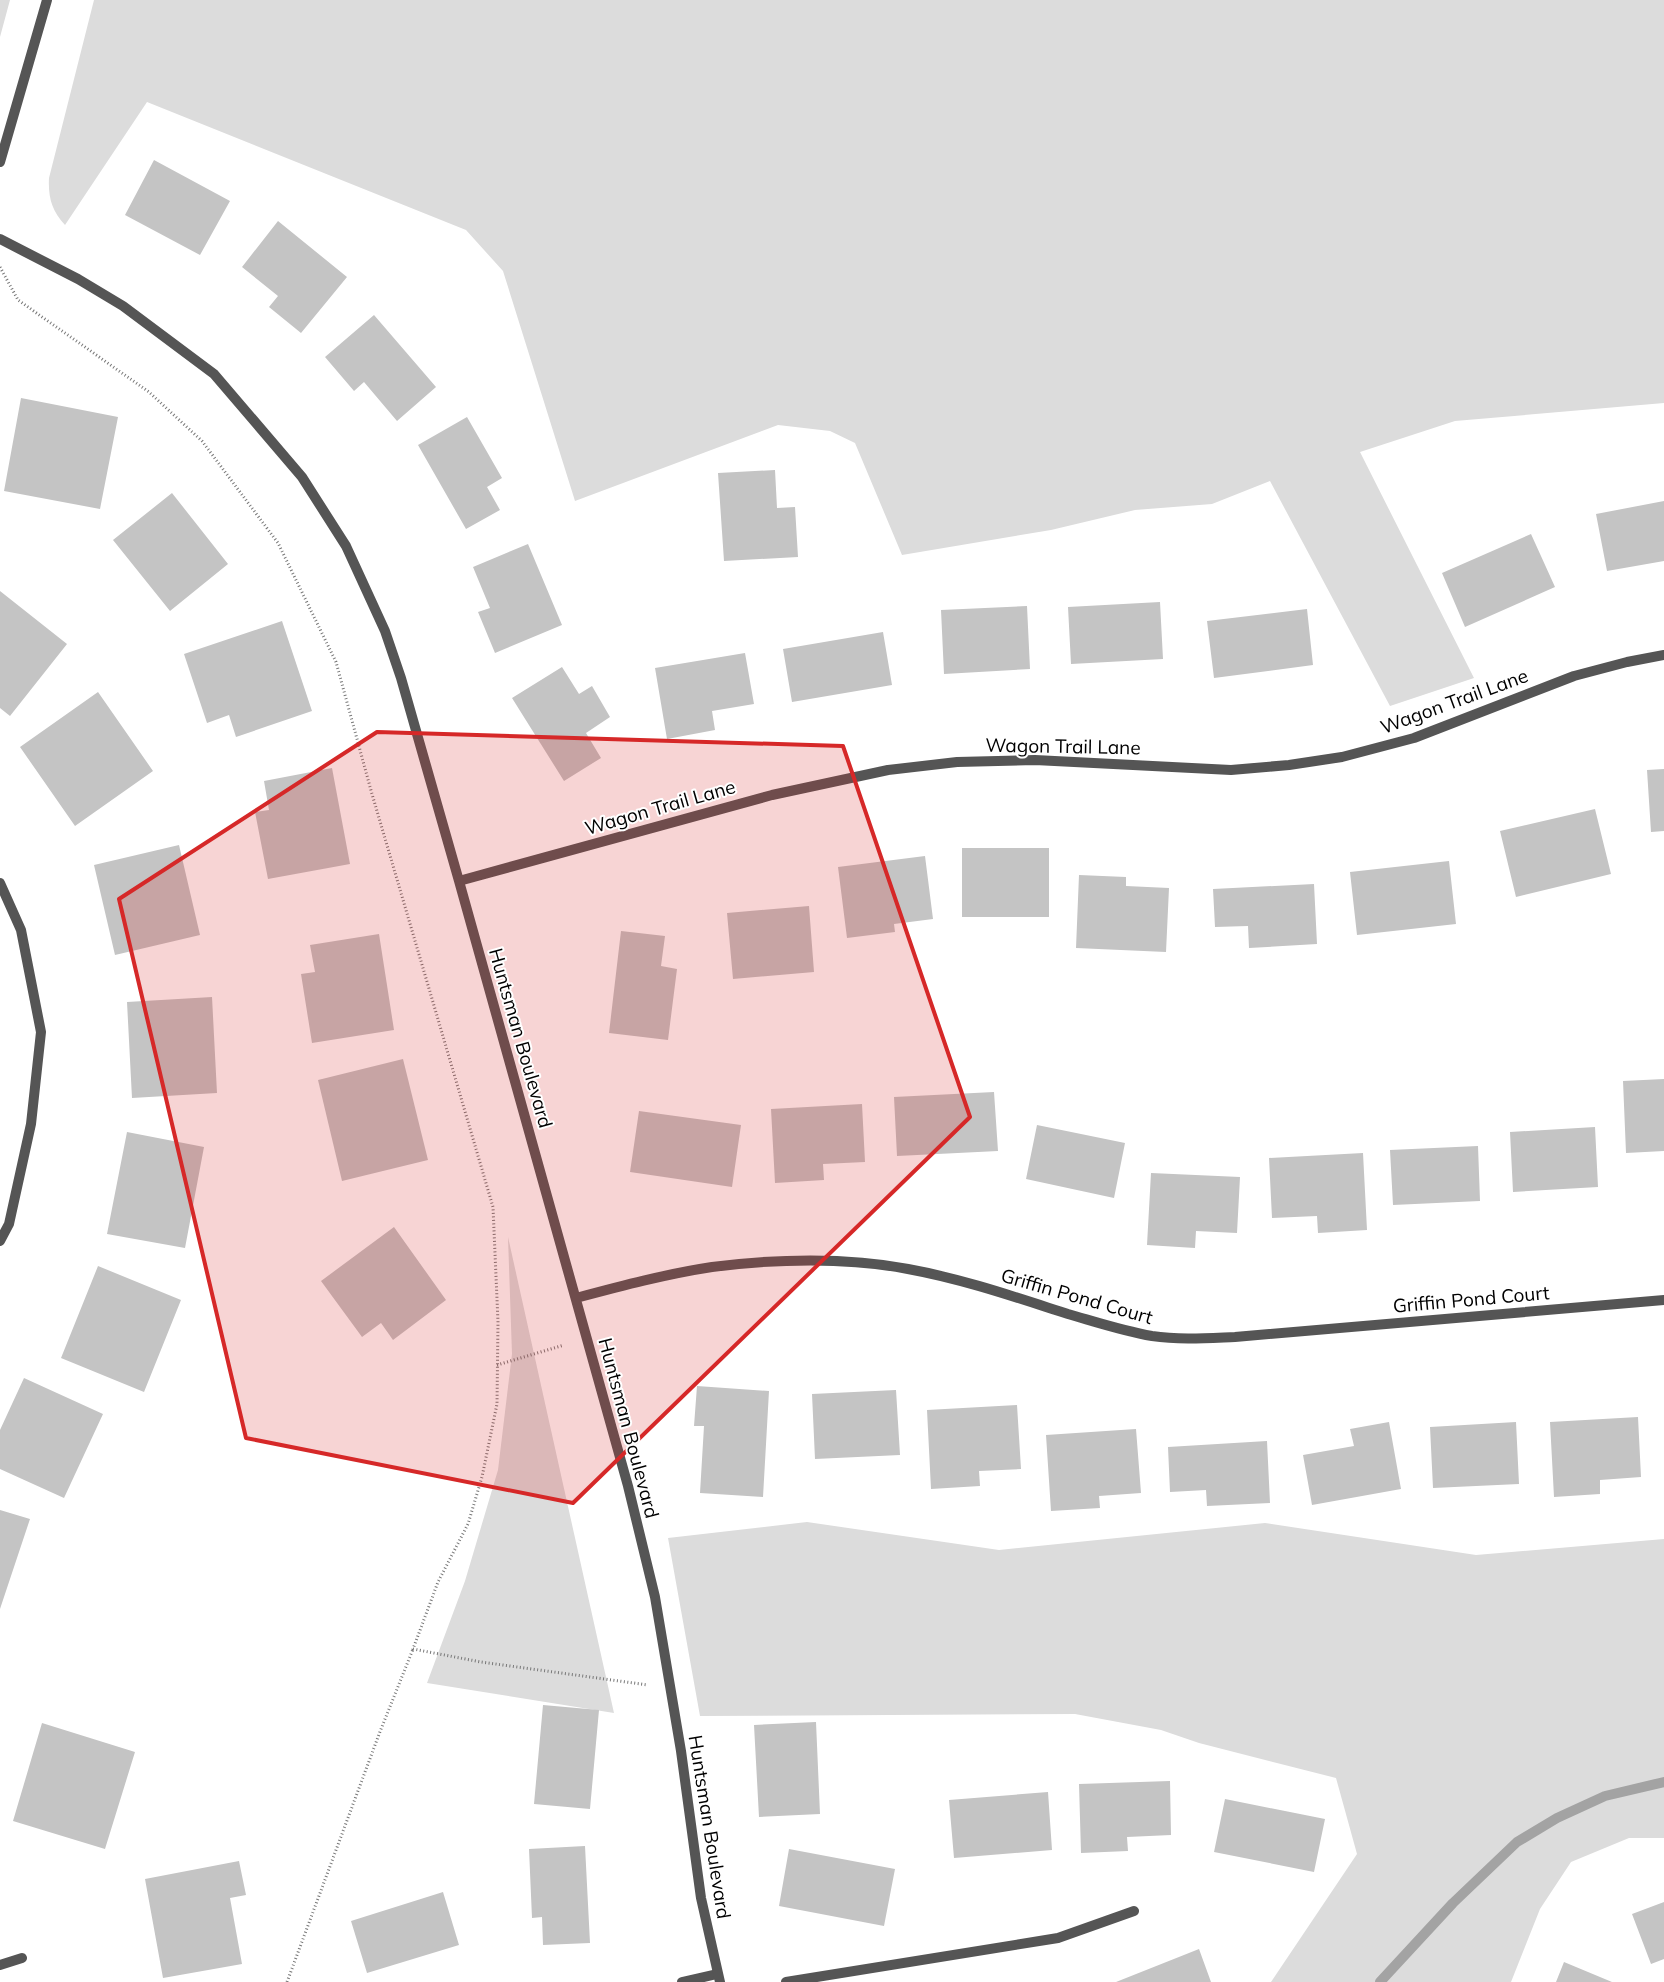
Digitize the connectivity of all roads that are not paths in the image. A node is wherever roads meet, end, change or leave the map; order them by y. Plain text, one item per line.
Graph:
1 (47, 0) edge
2 (0, 162) edge
3 (0, 239) edge
4 (1664, 655) edge
5 (459, 881) junction
6 (0, 883) edge
7 (0, 1240) edge
8 (576, 1298) junction
9 (1664, 1300) edge
10 (1134, 1911) dead end
11 (22, 1958) dead end
12 (0, 1965) edge
13 (719, 1978) edge
14 (682, 1982) edge
15 (786, 1982) edge

1 - 2 street
3 - 5 street, Huntsman Boulevard
4 - 5 street, Wagon Trail Lane
5 - 8 street, Huntsman Boulevard
6 - 7 street
8 - 9 street, Griffin Pond Court
8 - 13 street, Huntsman Boulevard
10 - 15 street
11 - 12 street
13 - 14 street, Huntsman Boulevard

